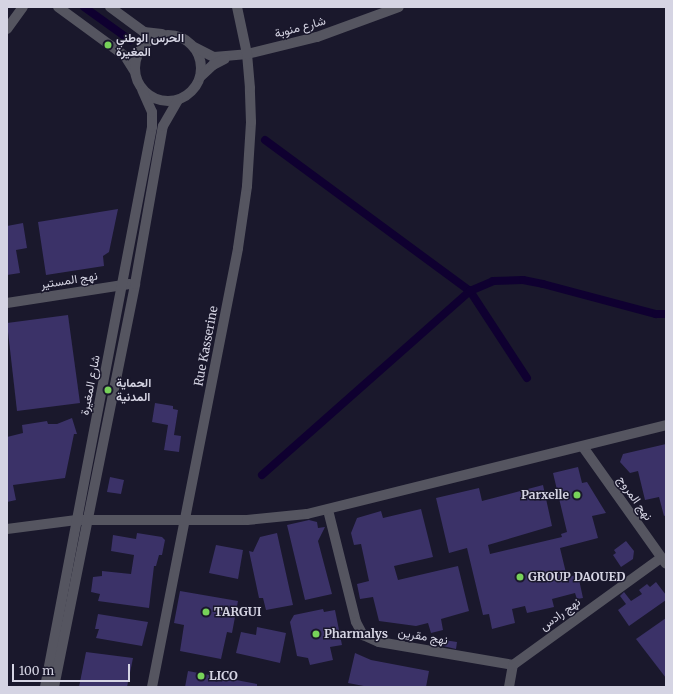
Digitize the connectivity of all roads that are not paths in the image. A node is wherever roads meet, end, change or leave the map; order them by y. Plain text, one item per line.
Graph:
1 (23, 7) edge
2 (58, 7) edge
3 (110, 7) edge
4 (237, 7) edge
5 (399, 7) edge
6 (7, 30) edge
7 (172, 34) junction
8 (194, 47) junction
9 (248, 54) junction
10 (228, 57) junction
11 (134, 72) junction
12 (200, 77) junction
13 (142, 90) junction
14 (178, 100) junction
15 (135, 284) junction
16 (123, 285) junction
17 (7, 303) edge
18 (666, 425) edge
19 (582, 447) junction
20 (328, 510) junction
21 (185, 519) junction
22 (76, 520) junction
23 (88, 520) junction
24 (7, 530) edge
25 (664, 561) edge
26 (513, 665) junction
27 (44, 687) edge
28 (54, 687) edge
29 (152, 687) edge
30 (509, 687) edge

1 - 6 street
2 - 11 street
3 - 7 street
4 - 9 street, Rue Kasserine
5 - 9 street, شارع منوبة
7 - 8 street
7 - 11 street
8 - 10 street
8 - 12 street
9 - 10 street, شارع منوبة
9 - 21 street, Rue Kasserine
10 - 12 street
11 - 13 street
12 - 14 street
13 - 14 street
13 - 16 street, شارع المغيرة
14 - 15 street, شارع المغيرة
15 - 16 street, نهج المستير
15 - 23 street, شارع المغيرة
16 - 17 street, نهج المستير
16 - 22 street, شارع المغيرة
18 - 19 street
19 - 20 street
19 - 25 street, نهج المروج
20 - 21 street
20 - 26 street, نهج مقرين
21 - 23 street
21 - 29 street, Rue Kasserine
22 - 23 street
22 - 24 street
22 - 27 street, شارع المغيرة
23 - 28 street, شارع المغيرة
25 - 26 street, نهج رادس
26 - 30 street

